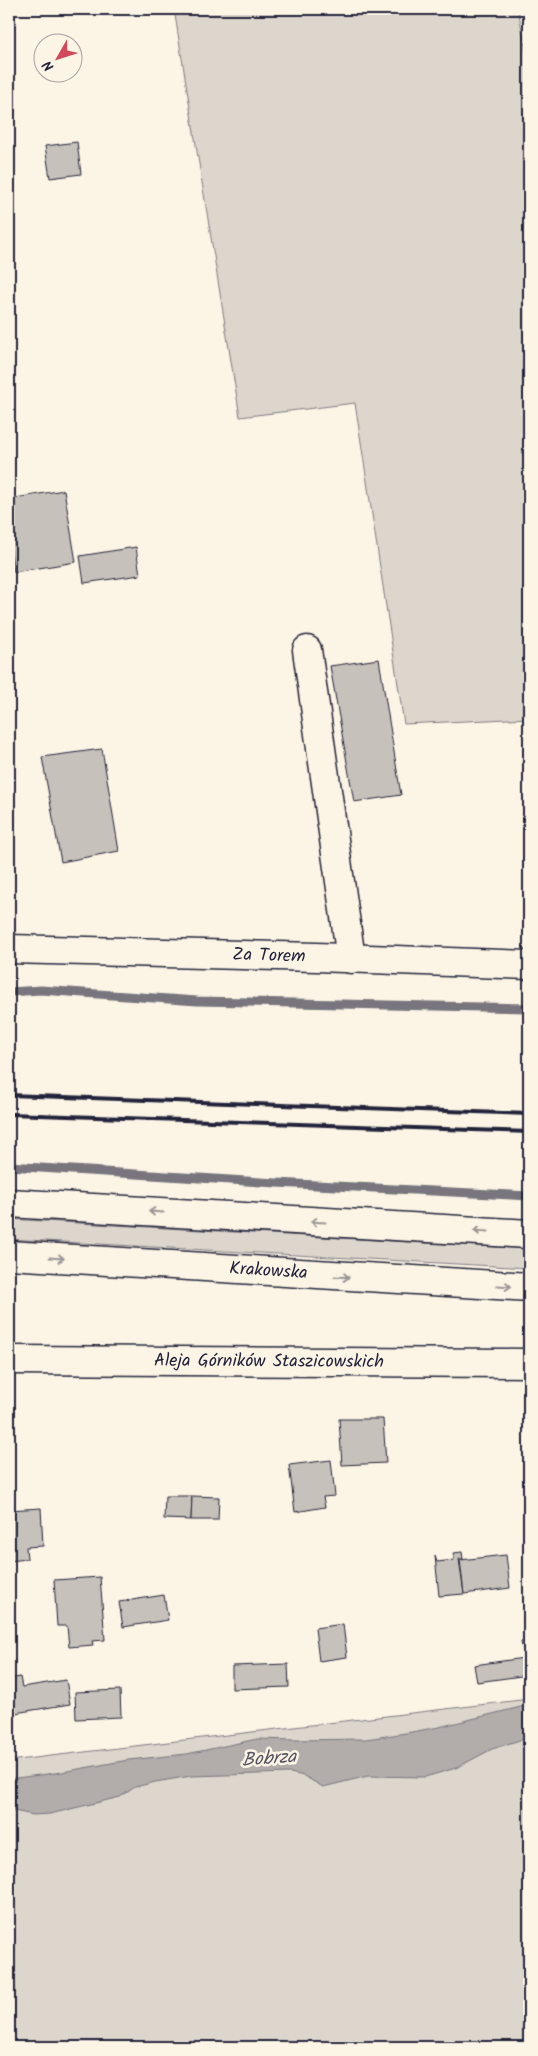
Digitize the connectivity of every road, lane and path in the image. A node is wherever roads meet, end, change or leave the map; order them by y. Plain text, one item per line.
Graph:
1 (307, 650) dead end
2 (9, 949) edge
3 (350, 959) junction
4 (529, 965) edge
5 (9, 1203) edge
6 (529, 1234) edge
7 (9, 1255) edge
8 (529, 1287) edge
9 (9, 1360) edge
10 (529, 1363) edge

1 - 3 street
2 - 3 street, Za Torem
3 - 4 street, Za Torem
6 -> 5 street
7 -> 8 street, Krakowska
9 - 10 street, Aleja Górników Staszicowskich

